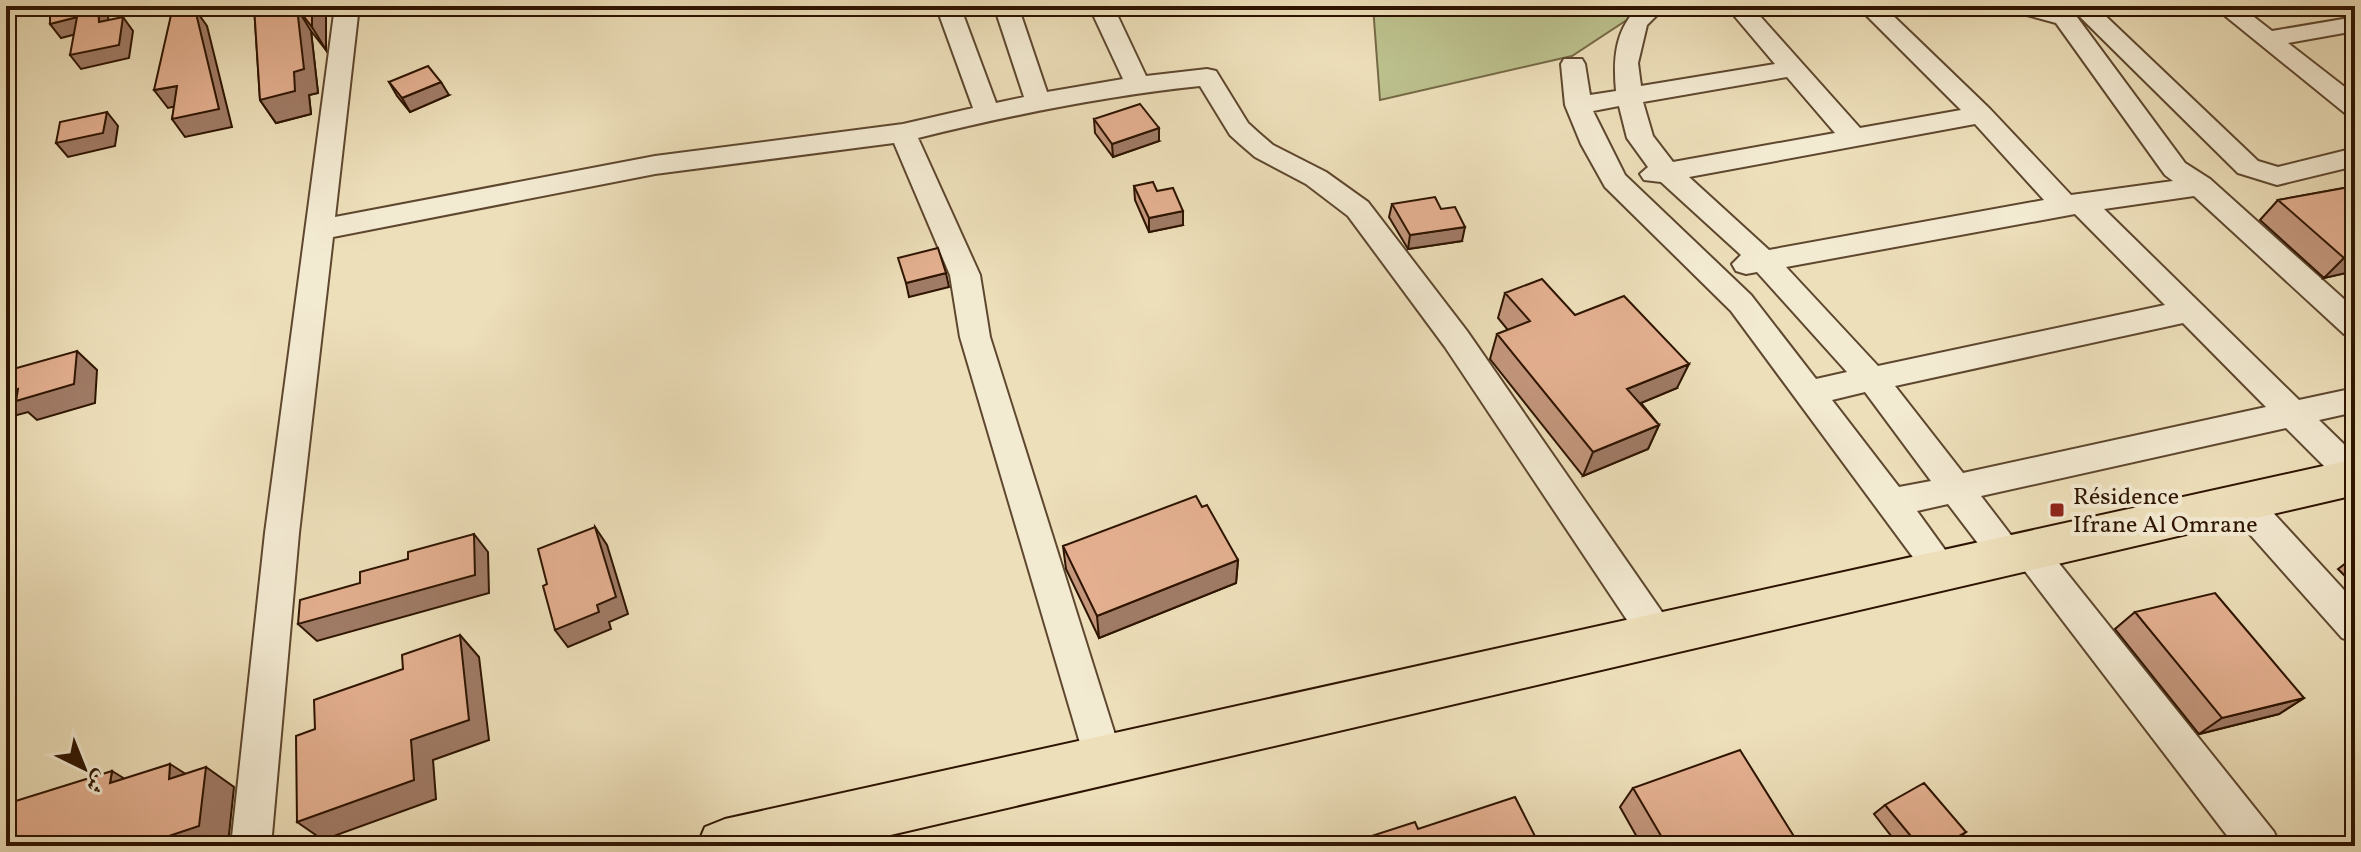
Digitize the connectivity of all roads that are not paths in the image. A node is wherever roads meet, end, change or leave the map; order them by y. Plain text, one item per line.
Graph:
1 (347, 6) edge
2 (948, 6) edge
3 (1006, 6) edge
4 (1101, 6) edge
5 (1654, 6) edge
6 (1738, 6) edge
7 (1869, 6) edge
8 (2020, 6) edge
9 (2081, 6) edge
10 (2227, 6) edge
11 (2355, 24) edge
12 (2267, 39) junction
13 (1573, 64) dead end
14 (1791, 69) junction
15 (1138, 85) junction
16 (1629, 97) junction
17 (1038, 102) junction
18 (1578, 105) junction
19 (2355, 108) edge
20 (987, 112) junction
21 (1981, 115) junction
22 (903, 133) junction
23 (1854, 138) junction
24 (2355, 157) edge
25 (1667, 172) junction
26 (1615, 181) junction
27 (2200, 186) junction
28 (2073, 205) junction
29 (319, 230) junction
30 (1761, 259) junction
31 (1712, 273) junction
32 (2189, 311) junction
33 (2355, 326) edge
34 (1872, 379) junction
35 (1811, 392) junction
36 (2355, 400) edge
37 (2292, 413) junction
38 (2355, 477) edge
39 (1956, 488) junction
40 (1891, 503) junction
41 (2243, 503) junction
42 (2019, 555) junction
43 (1944, 572) junction
44 (2355, 627) edge
45 (1658, 636) junction
46 (1104, 760) junction
47 (251, 846) edge
48 (725, 846) edge
49 (2260, 846) edge

1 - 29 street
2 - 20 street
3 - 17 street
4 - 15 street
5 - 16 street
6 - 14 street
7 - 21 street
8 - 27 street
9 - 24 street
10 - 12 street
11 - 12 street
12 - 19 street
13 - 18 street
14 - 16 street
14 - 23 street
15 - 17 street
15 - 45 street
16 - 18 street
16 - 25 street
17 - 20 street
18 - 26 street
20 - 22 street
21 - 23 street
21 - 28 street
22 - 29 street
22 - 46 street
23 - 25 street
25 - 26 street
25 - 30 street
26 - 31 street
27 - 28 street
27 - 33 street
28 - 30 street
28 - 32 street
29 - 47 street
30 - 31 street
30 - 34 street
31 - 35 street
32 - 34 street
32 - 37 street
34 - 35 street
34 - 39 street
35 - 40 street
36 - 37 street
37 - 38 street
37 - 39 street
38 - 41 highway
39 - 40 street
39 - 42 street
40 - 43 street
41 - 42 highway
41 - 44 street
42 - 43 highway
42 - 49 street
43 - 45 highway
45 - 46 highway
46 - 48 highway

